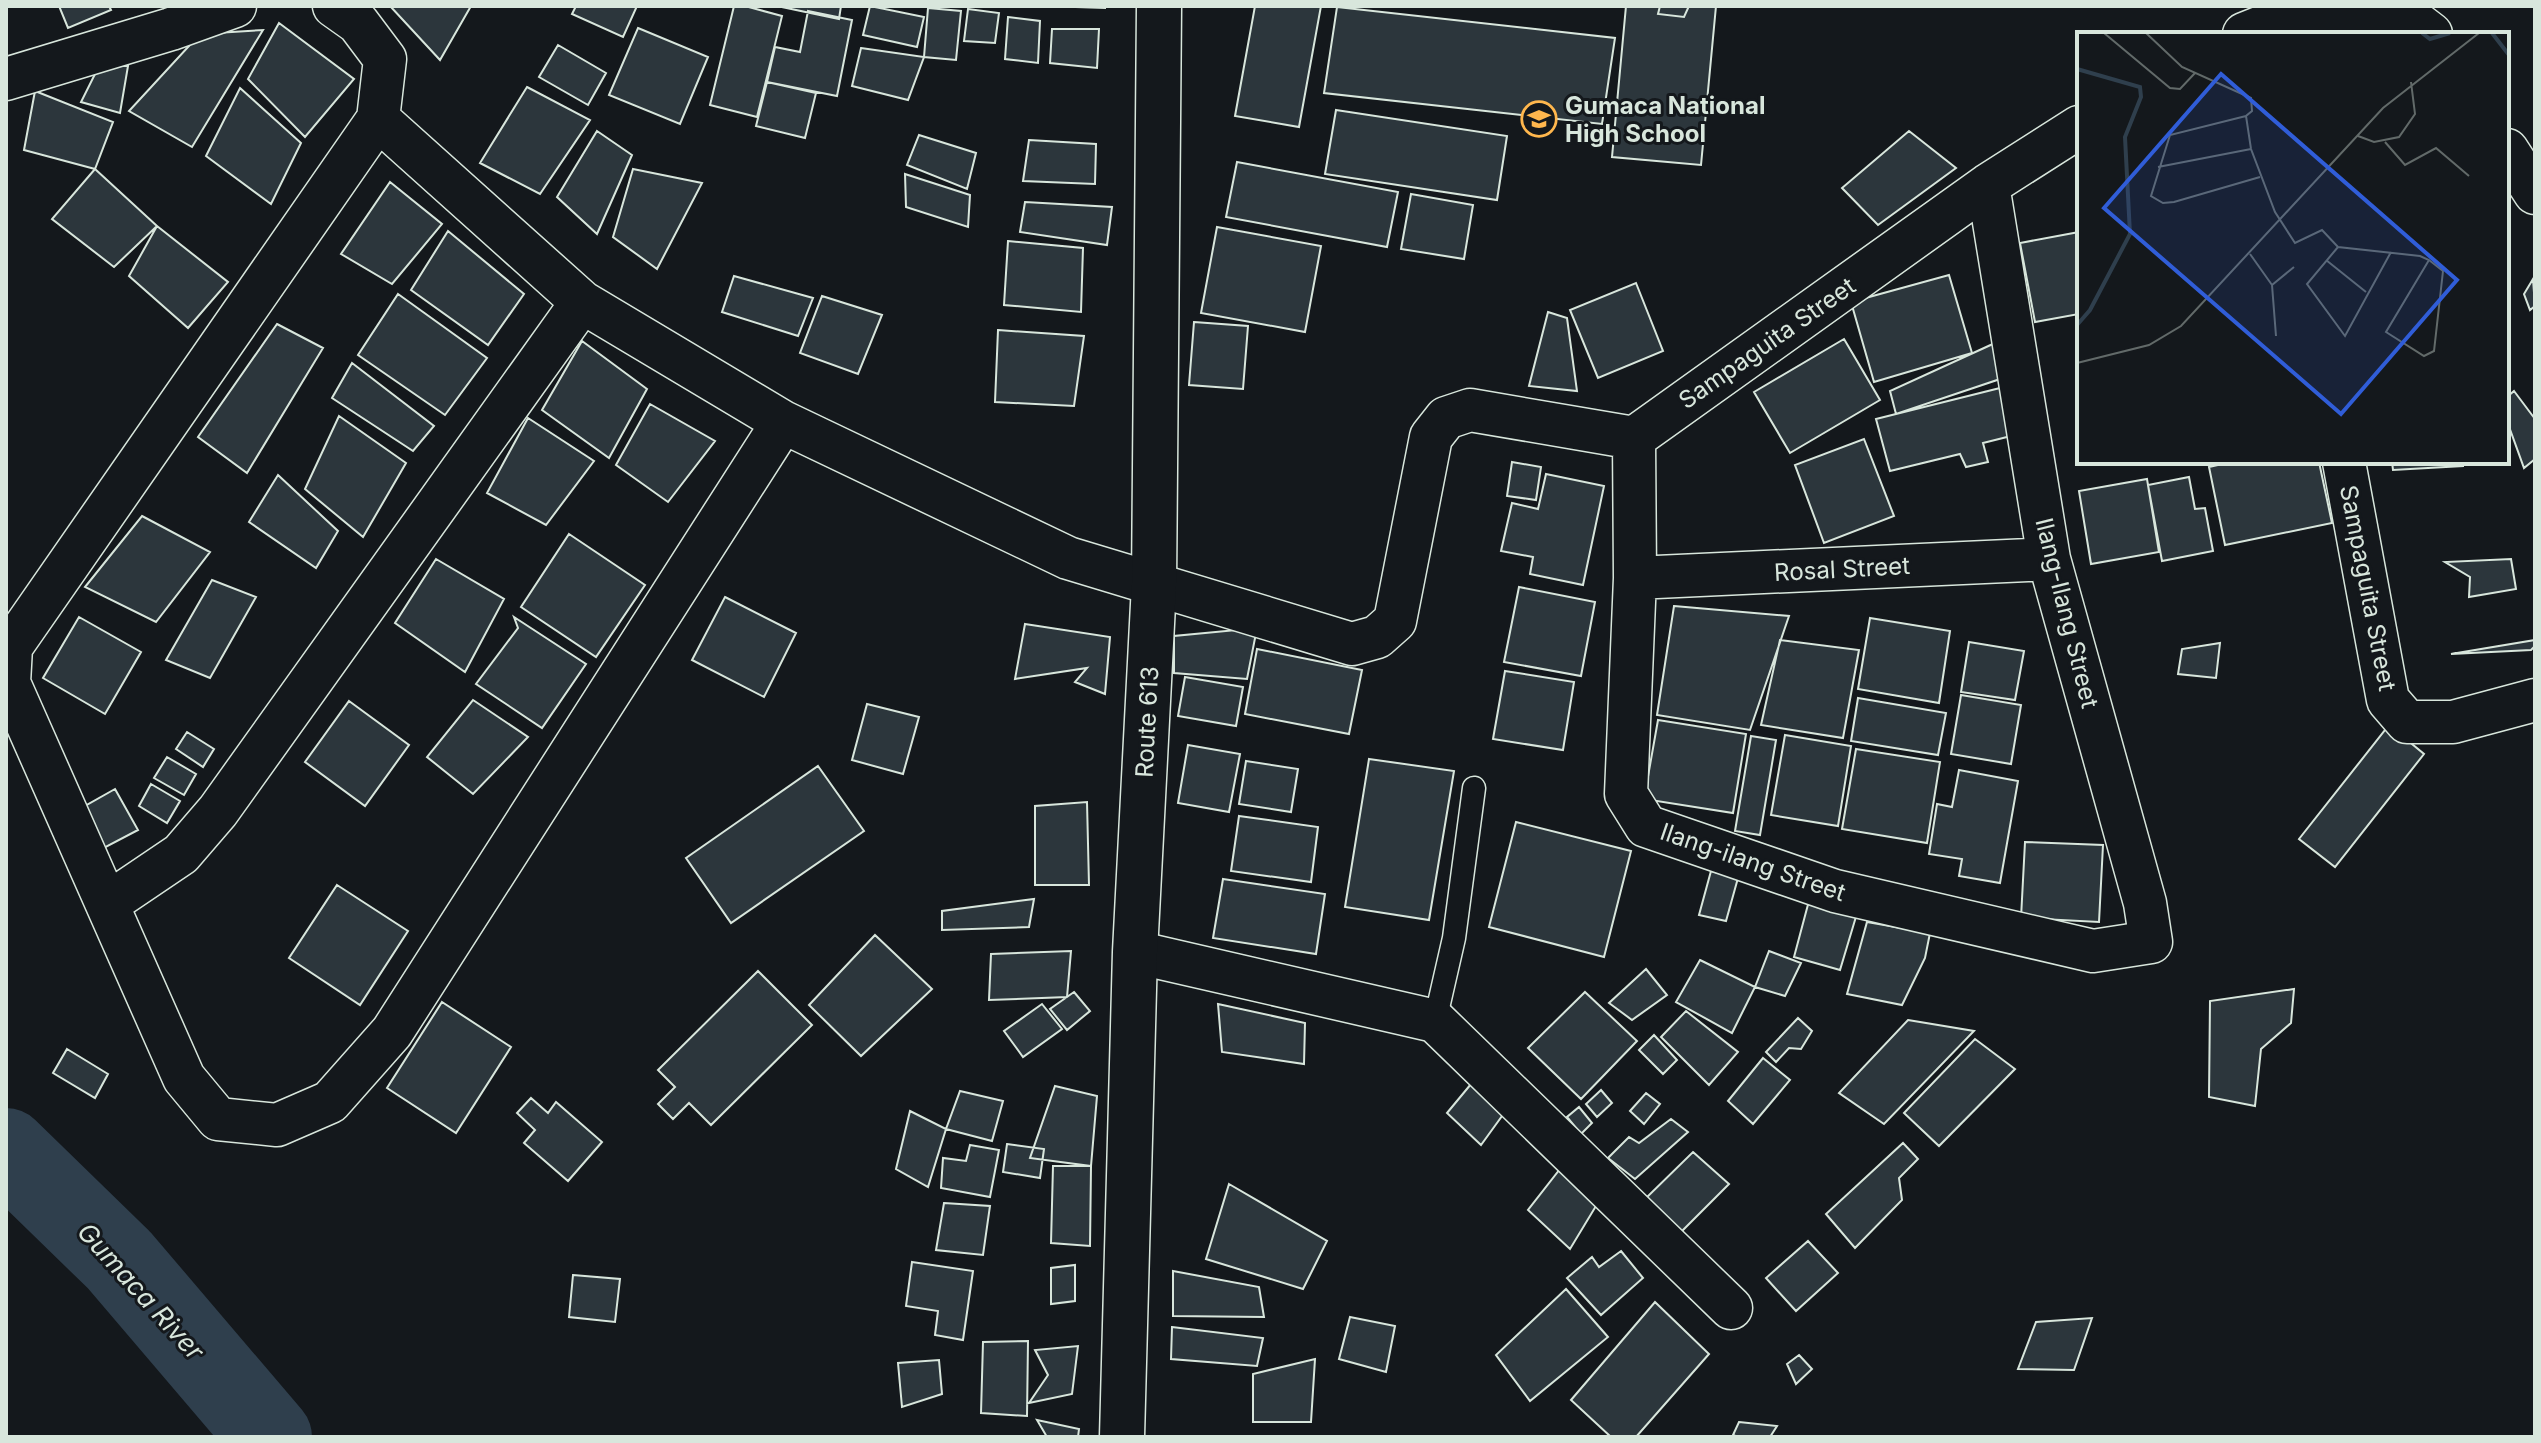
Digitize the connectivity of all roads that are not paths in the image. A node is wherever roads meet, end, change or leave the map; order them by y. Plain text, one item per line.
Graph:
1 (235, 6) edge
2 (334, 6) edge
3 (1159, 6) edge
4 (2258, 31) edge
5 (2428, 32) edge
6 (6, 79) edge
7 (378, 119) junction
8 (2077, 128) edge
9 (2509, 153) edge
10 (1988, 185) junction
11 (2535, 193) edge
12 (582, 302) junction
13 (783, 422) junction
14 (1634, 438) junction
15 (2344, 464) edge
16 (2049, 559) junction
17 (1635, 578) junction
18 (1154, 585) junction
19 (2535, 700) edge
20 (1474, 788) dead end
21 (107, 904) junction
22 (2151, 942) joint
23 (1135, 952) junction
24 (1435, 1021) junction
25 (1731, 1308) dead end
26 (1122, 1437) edge

1 - 6 street
2 - 7 street
3 - 18 main road, Route 613
4 - 5 street
7 - 12 street
7 - 21 street
8 - 10 street, Sampaguita Street
9 - 11 street
10 - 14 street, Sampaguita Street
10 - 16 street, Ilang-Ilang Street
12 - 13 street
12 - 21 street
13 - 18 street
13 - 21 street
14 - 17 street, Ilang-ilang Street
14 - 18 street
15 - 19 street, Sampaguita Street
16 - 17 street, Rosal Street
16 - 22 street, Ilang-Ilang Street
17 - 22 street, Ilang-ilang Street
18 - 23 main road, Route 613
20 - 24 lane
23 - 24 street
23 - 26 main road, Route 613
24 - 25 street

